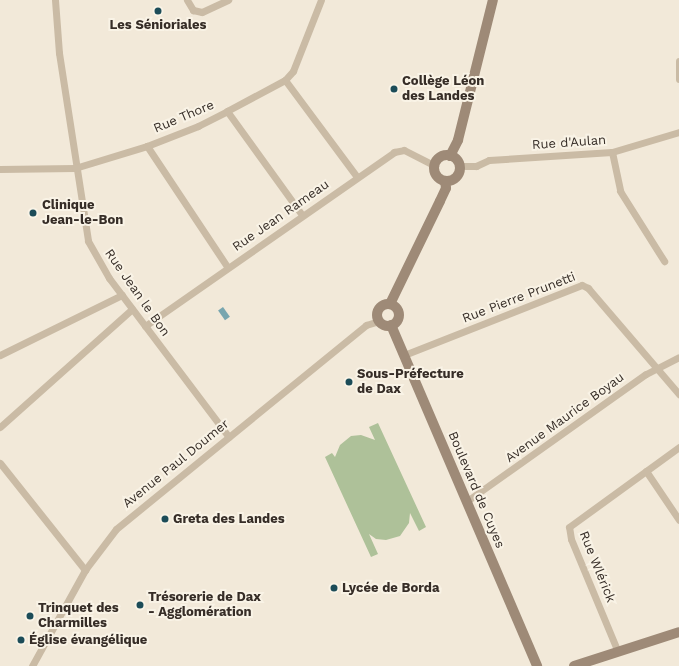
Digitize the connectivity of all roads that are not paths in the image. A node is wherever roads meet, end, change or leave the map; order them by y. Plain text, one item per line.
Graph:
1 (56, 0) edge
2 (187, 0) edge
3 (228, 0) edge
4 (321, 0) edge
5 (493, 0) edge
6 (679, 61) edge
7 (679, 79) edge
8 (285, 80) junction
9 (227, 111) junction
10 (679, 132) edge
11 (147, 146) junction
12 (612, 152) junction
13 (450, 156) junction
14 (435, 166) junction
15 (460, 166) junction
16 (75, 168) junction
17 (0, 169) edge
18 (357, 177) junction
19 (445, 181) junction
20 (302, 215) junction
21 (664, 261) dead end
22 (228, 268) junction
23 (122, 295) junction
24 (390, 304) junction
25 (132, 309) junction
26 (379, 321) junction
27 (145, 326) junction
28 (390, 326) junction
29 (0, 355) edge
30 (404, 356) junction
31 (679, 357) edge
32 (657, 367) junction
33 (679, 394) edge
34 (0, 427) edge
35 (229, 437) junction
36 (679, 448) edge
37 (0, 463) edge
38 (646, 471) junction
39 (467, 501) junction
40 (679, 520) edge
41 (85, 570) junction
42 (679, 632) edge
43 (618, 652) junction
44 (32, 666) edge
45 (537, 666) edge
46 (574, 666) edge

1 - 16 street, Rue Jean le Bon
2 - 3 street
4 - 8 street, Rue Thore
5 - 13 street
6 - 7 street
8 - 9 street, Rue Thore
8 - 18 street
9 - 11 street, Rue Thore
9 - 20 street
10 - 12 street, Rue d'Aulan
11 - 16 street, Rue Thore
11 - 22 street
12 - 15 street, Rue d'Aulan
12 - 21 street
13 - 14 street
13 - 15 street
14 - 18 street, Rue Jean Rameau
14 - 19 street
15 - 19 street
16 - 17 street, Rue Thore
16 - 23 street, Rue Jean le Bon
18 - 20 street, Rue Jean Rameau
19 - 24 street
20 - 22 street, Rue Jean Rameau
22 - 27 street, Rue Jean Rameau
23 - 25 street, Rue Jean le Bon
23 - 29 street
24 - 26 street
24 - 28 street
25 - 27 street, Rue Jean le Bon
25 - 34 street
26 - 28 street
26 - 35 street, Avenue Paul Doumer
27 - 35 street, Rue Jean le Bon
28 - 30 street, Boulevard de Cuyes
30 - 32 street, Rue Pierre Prunetti
30 - 39 street, Boulevard de Cuyes
31 - 32 street, Avenue Maurice Boyau
32 - 33 street
32 - 39 street, Avenue Maurice Boyau
35 - 41 street, Avenue Paul Doumer
36 - 38 street, Rue Wlérick
37 - 41 street
38 - 40 street
38 - 43 street, Rue Wlérick
39 - 45 street, Boulevard de Cuyes
41 - 44 street, Avenue Paul Doumer
42 - 43 street
43 - 46 street

